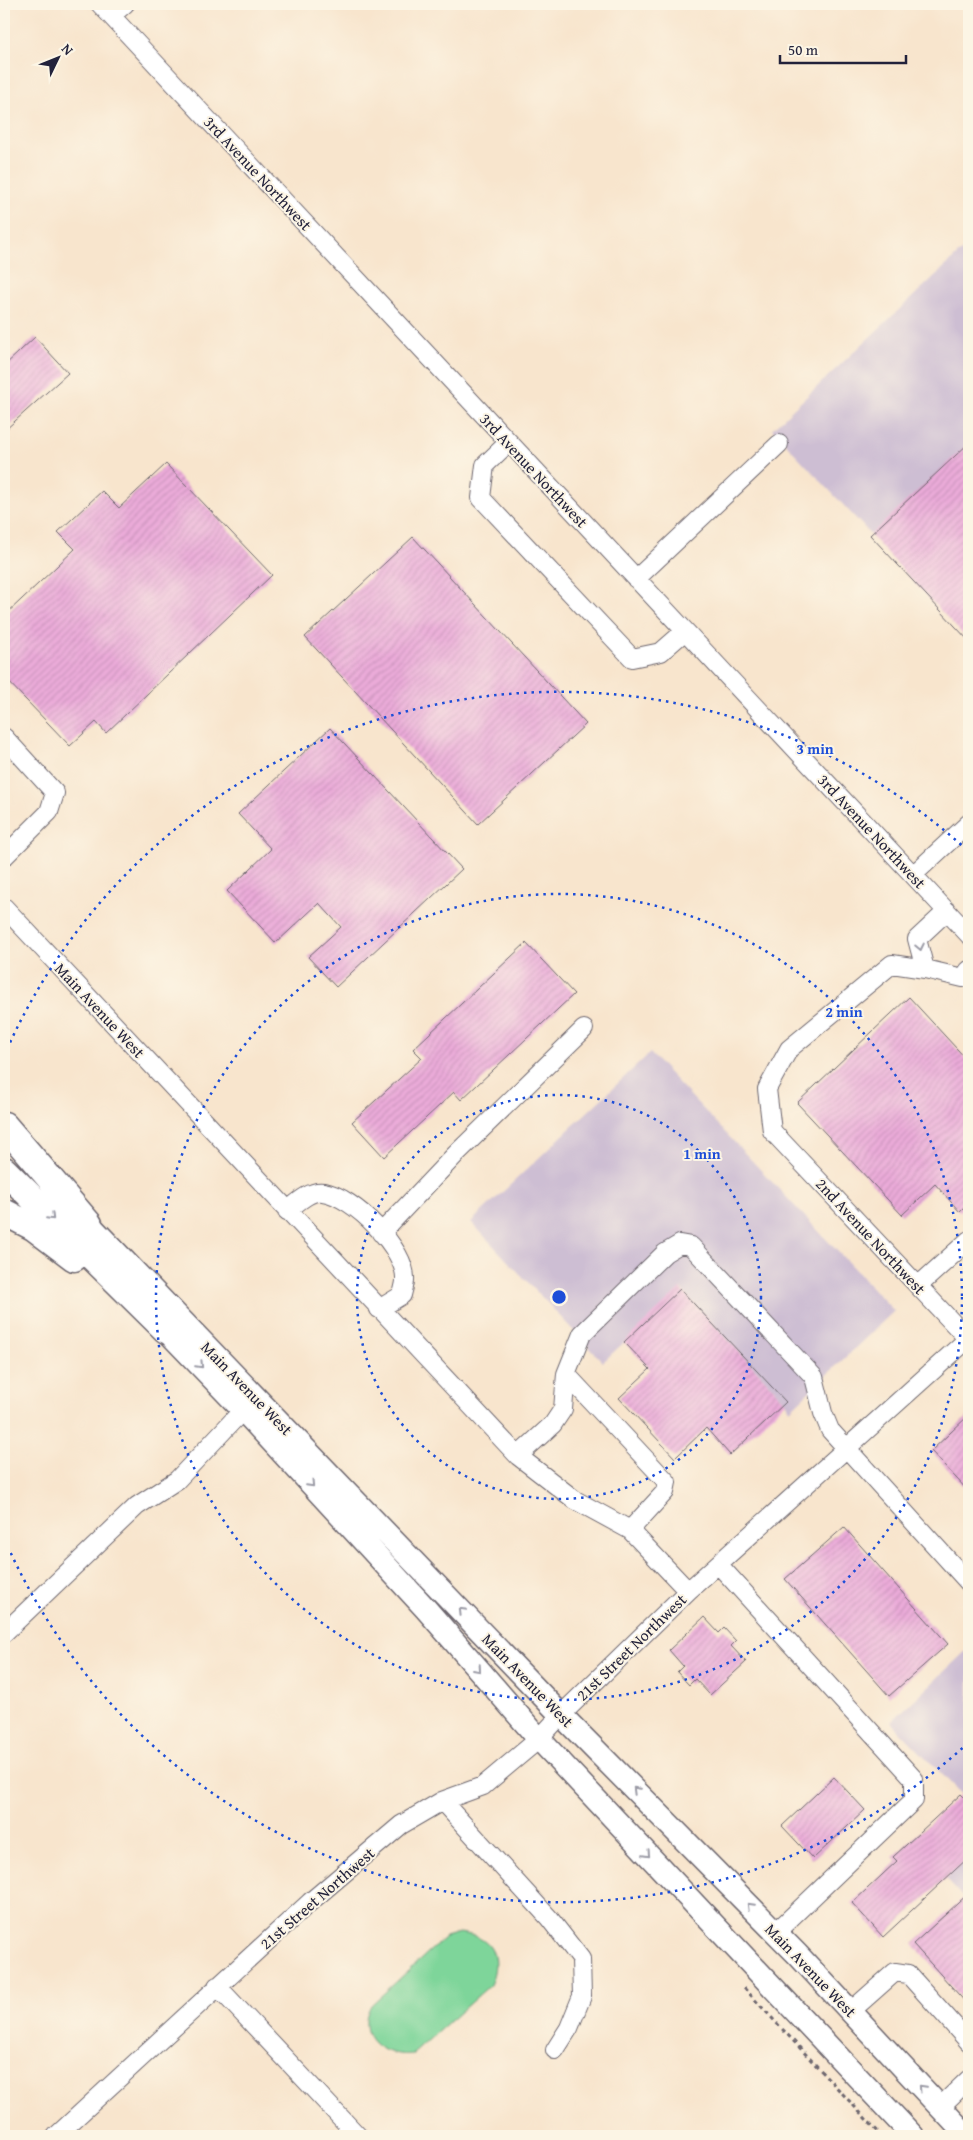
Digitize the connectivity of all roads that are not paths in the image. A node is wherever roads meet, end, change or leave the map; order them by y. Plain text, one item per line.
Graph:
1 (125, 4) edge
2 (106, 10) edge
3 (509, 442) junction
4 (779, 444) dead end
5 (636, 579) junction
6 (685, 631) junction
7 (4, 737) edge
8 (969, 823) edge
9 (4, 857) edge
10 (913, 875) junction
11 (4, 907) edge
12 (947, 911) junction
13 (969, 935) edge
14 (925, 969) junction
15 (969, 970) edge
16 (584, 1029) dead end
17 (4, 1125) edge
18 (4, 1153) edge
19 (4, 1170) edge
20 (288, 1211) junction
21 (4, 1212) edge
22 (89, 1224) junction
23 (381, 1232) junction
24 (969, 1240) edge
25 (918, 1286) junction
26 (379, 1309) junction
27 (166, 1330) junction
28 (969, 1339) edge
29 (566, 1374) junction
30 (243, 1410) junction
31 (846, 1449) junction
32 (518, 1456) junction
33 (630, 1530) junction
34 (718, 1564) junction
35 (969, 1583) edge
36 (688, 1591) junction
37 (4, 1632) edge
38 (561, 1714) junction
39 (539, 1739) junction
40 (442, 1801) junction
41 (776, 1932) junction
42 (217, 1986) junction
43 (851, 2011) junction
44 (969, 2042) edge
45 (555, 2050) dead end
46 (969, 2079) edge
47 (940, 2107) junction
48 (56, 2136) edge
49 (358, 2136) edge
50 (913, 2136) edge
51 (967, 2136) edge

1 - 2 street
2 - 3 street, 3rd Avenue Northwest
3 - 5 street, 3rd Avenue Northwest
3 - 6 street
4 - 5 street
5 - 6 street, 3rd Avenue Northwest
6 - 10 street, 3rd Avenue Northwest
7 - 9 street
8 - 10 street
10 - 12 street, 3rd Avenue Northwest
11 - 20 street, Main Avenue West
12 - 13 street, 3rd Avenue Northwest
12 -> 14 street
14 - 15 street
14 - 25 street, 2nd Avenue Northwest
16 - 23 street
17 - 22 highway
18 - 22 highway
19 -> 27 highway
20 - 23 street
20 - 26 street, Main Avenue West
21 - 27 highway
38 -> 22 main road, Main Avenue West
23 - 26 street
24 - 25 street
25 - 28 street, 2nd Avenue Northwest
26 - 32 street, Main Avenue West
27 -> 30 main road, Main Avenue West
28 - 31 street, 21st Street Northwest
29 - 31 street
29 - 32 street
29 - 33 street
30 - 37 street
30 -> 39 main road, Main Avenue West
31 - 34 street, 21st Street Northwest
31 - 35 street
32 - 33 street, Main Avenue West
33 - 36 street, Main Avenue West
34 - 36 street, 21st Street Northwest
34 - 41 street
36 - 38 street, 21st Street Northwest
38 - 39 street, 21st Street Northwest
41 -> 38 main road, Main Avenue West
39 - 40 street, 21st Street Northwest
39 -> 50 main road, Main Avenue West
40 - 42 street, 21st Street Northwest
40 - 45 street
41 - 43 main road, Main Avenue West
42 - 48 street, 21st Street Northwest
42 - 49 street
43 - 44 street
47 -> 43 main road, Main Avenue West
46 - 47 street
47 - 51 main road, Main Avenue West

